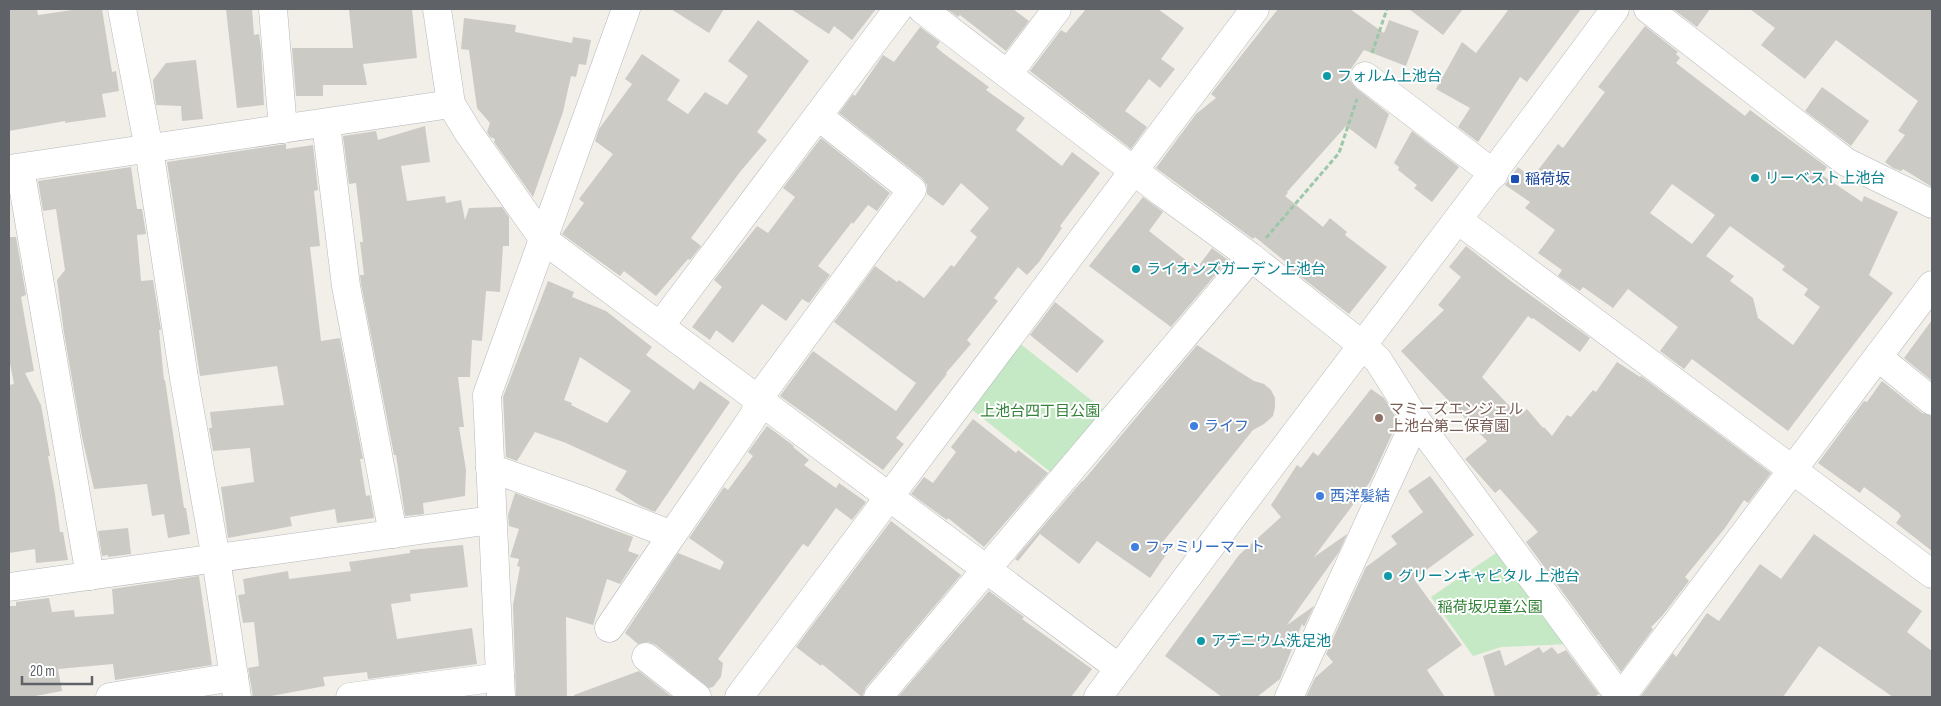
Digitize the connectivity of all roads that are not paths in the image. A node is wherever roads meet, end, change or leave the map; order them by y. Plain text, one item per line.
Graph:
1 (122, 9) edge
2 (273, 9) edge
3 (437, 9) edge
4 (626, 9) edge
5 (898, 9) edge
6 (922, 9) edge
7 (1057, 9) edge
8 (1255, 9) edge
9 (1615, 9) edge
10 (1648, 9) edge
11 (1008, 74) junction
12 (1365, 76) road end
13 (451, 104) junction
14 (818, 116) junction
15 (326, 124) junction
16 (282, 129) junction
17 (148, 149) junction
18 (14, 169) edge
19 (1133, 170) junction
20 (1494, 174) junction
21 (1932, 204) edge
22 (1458, 220) junction
23 (544, 240) junction
24 (1250, 256) junction
25 (1932, 286) edge
26 (660, 326) junction
27 (1362, 345) junction
28 (1878, 357) junction
29 (758, 399) junction
30 (1932, 401) edge
31 (1416, 420) junction
32 (490, 468) junction
33 (1793, 470) junction
34 (890, 497) junction
35 (492, 520) junction
36 (393, 534) junction
37 (672, 535) junction
38 (216, 559) junction
39 (987, 569) junction
40 (1932, 574) edge
41 (90, 576) junction
42 (9, 587) edge
43 (609, 628) dead end
44 (646, 657) dead end
45 (1119, 668) junction
46 (235, 687) edge
47 (500, 687) edge
48 (110, 697) edge
49 (350, 697) edge
50 (698, 697) edge
51 (739, 697) edge
52 (878, 697) edge
53 (1098, 697) edge
54 (1289, 697) edge
55 (1621, 697) edge

1 - 17 street
2 - 16 street
3 - 13 street
4 - 23 street
5 - 14 street
6 - 11 street
7 - 11 street
8 - 19 street
9 - 20 street
10 - 21 street
11 - 19 street
12 - 20 street
13 - 15 street
13 - 23 street
14 - 26 street
14 - 29 street
15 - 16 street
15 - 36 street
16 - 17 street
17 - 18 street
17 - 38 street
18 - 41 street
19 - 24 street
19 - 34 street
20 - 22 street
22 - 27 street
22 - 33 street
23 - 26 street
23 - 32 street
24 - 27 street
24 - 39 street
25 - 28 street
26 - 29 street
27 - 31 street
27 - 45 street
28 - 30 street
28 - 33 street
29 - 34 street
29 - 37 street
31 - 54 street
31 - 55 street
32 - 35 street
32 - 37 street
33 - 40 street
33 - 55 street
34 - 39 street
34 - 51 street
35 - 36 street
35 - 47 street
36 - 38 street
37 - 43 street
38 - 41 street
38 - 46 street
39 - 45 street
39 - 52 street
41 - 42 street
44 - 50 street
45 - 53 street
46 - 48 street
47 - 49 street

